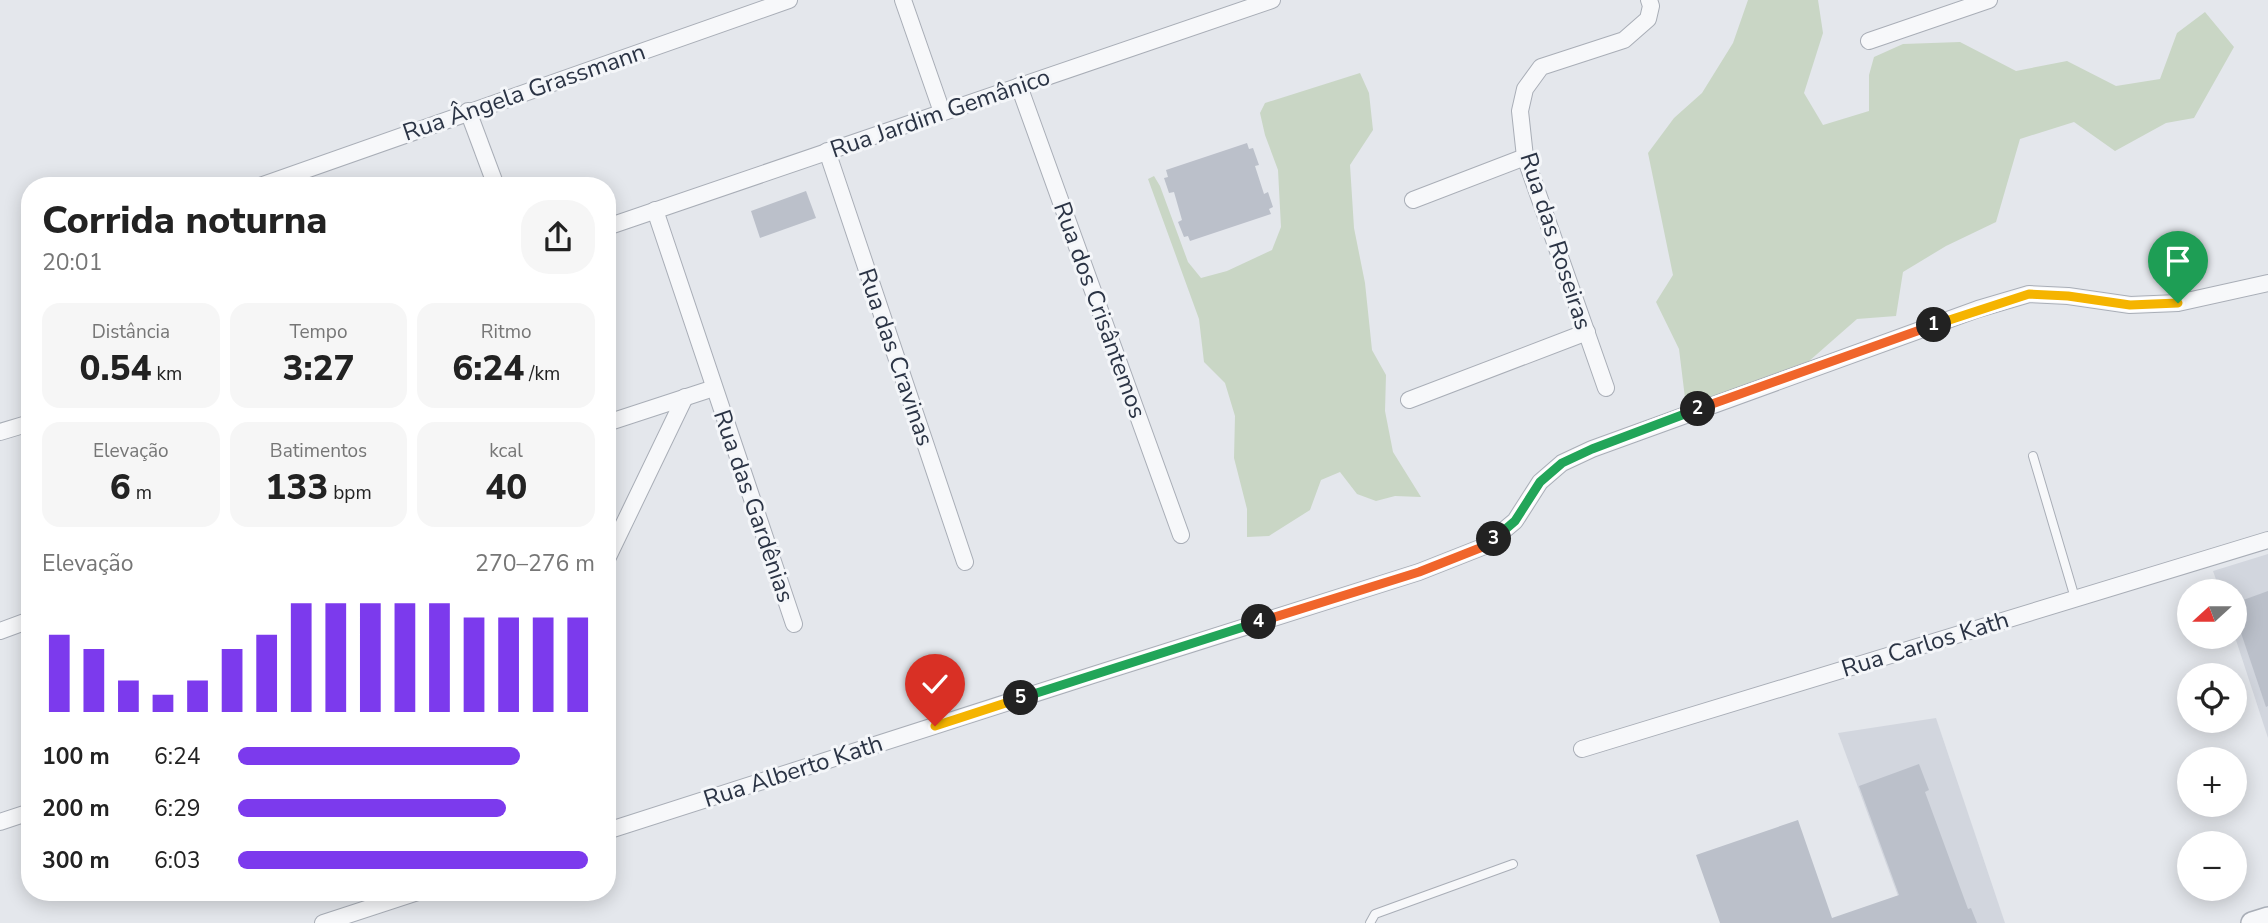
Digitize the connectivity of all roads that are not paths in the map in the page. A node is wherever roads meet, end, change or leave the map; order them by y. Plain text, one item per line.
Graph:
1 (789, 0) edge
2 (903, 0) edge
3 (1272, 0) edge
4 (1649, 0) edge
5 (1989, 0) edge
6 (1869, 41) dead end
7 (1019, 86) junction
8 (468, 111) junction
9 (942, 112) junction
10 (827, 151) junction
11 (1525, 157) junction
12 (285, 177) edge
13 (493, 177) edge
14 (1413, 200) dead end
15 (654, 210) junction
16 (616, 224) edge
17 (2268, 283) edge
18 (1587, 332) junction
19 (714, 388) junction
20 (1606, 388) dead end
21 (685, 397) junction
22 (1409, 400) dead end
23 (616, 421) edge
24 (21, 426) edge
25 (0, 432) edge
26 (2033, 456) dead end
27 (1181, 535) dead end
28 (616, 540) edge
29 (2268, 540) edge
30 (965, 562) dead end
31 (2075, 598) junction
32 (21, 623) edge
33 (794, 624) dead end
34 (0, 631) edge
35 (1582, 749) dead end
36 (21, 815) edge
37 (0, 822) edge
38 (616, 828) edge
39 (1513, 864) dead end
40 (390, 901) edge
41 (2268, 918) edge
42 (323, 923) edge
43 (1370, 923) edge
44 (2252, 923) edge

1 - 8 street, Rua Ângela Grassmann
2 - 9 street
3 - 7 street, Rua Jardim Gemânico
4 - 11 street, Rua das Roseiras
5 - 6 street
7 - 9 street, Rua Jardim Gemânico
7 - 27 street, Rua dos Crisântemos
8 - 12 street, Rua Ângela Grassmann
8 - 13 street
9 - 10 street, Rua Jardim Gemânico
10 - 15 street, Rua Jardim Gemânico
10 - 30 street, Rua das Cravinas
11 - 14 street
11 - 18 street, Rua das Roseiras
15 - 16 street, Rua Jardim Gemânico
15 - 19 street, Rua das Gardênias
17 - 38 street, Rua Alberto Kath
18 - 20 street, Rua das Roseiras
18 - 22 street
19 - 21 street
19 - 33 street, Rua das Gardênias
21 - 23 street
21 - 28 street
24 - 25 street
26 - 31 lane
29 - 31 street, Rua Carlos Kath
31 - 35 street, Rua Carlos Kath
32 - 34 street
36 - 37 street
39 - 43 lane
40 - 42 street
41 - 44 street

